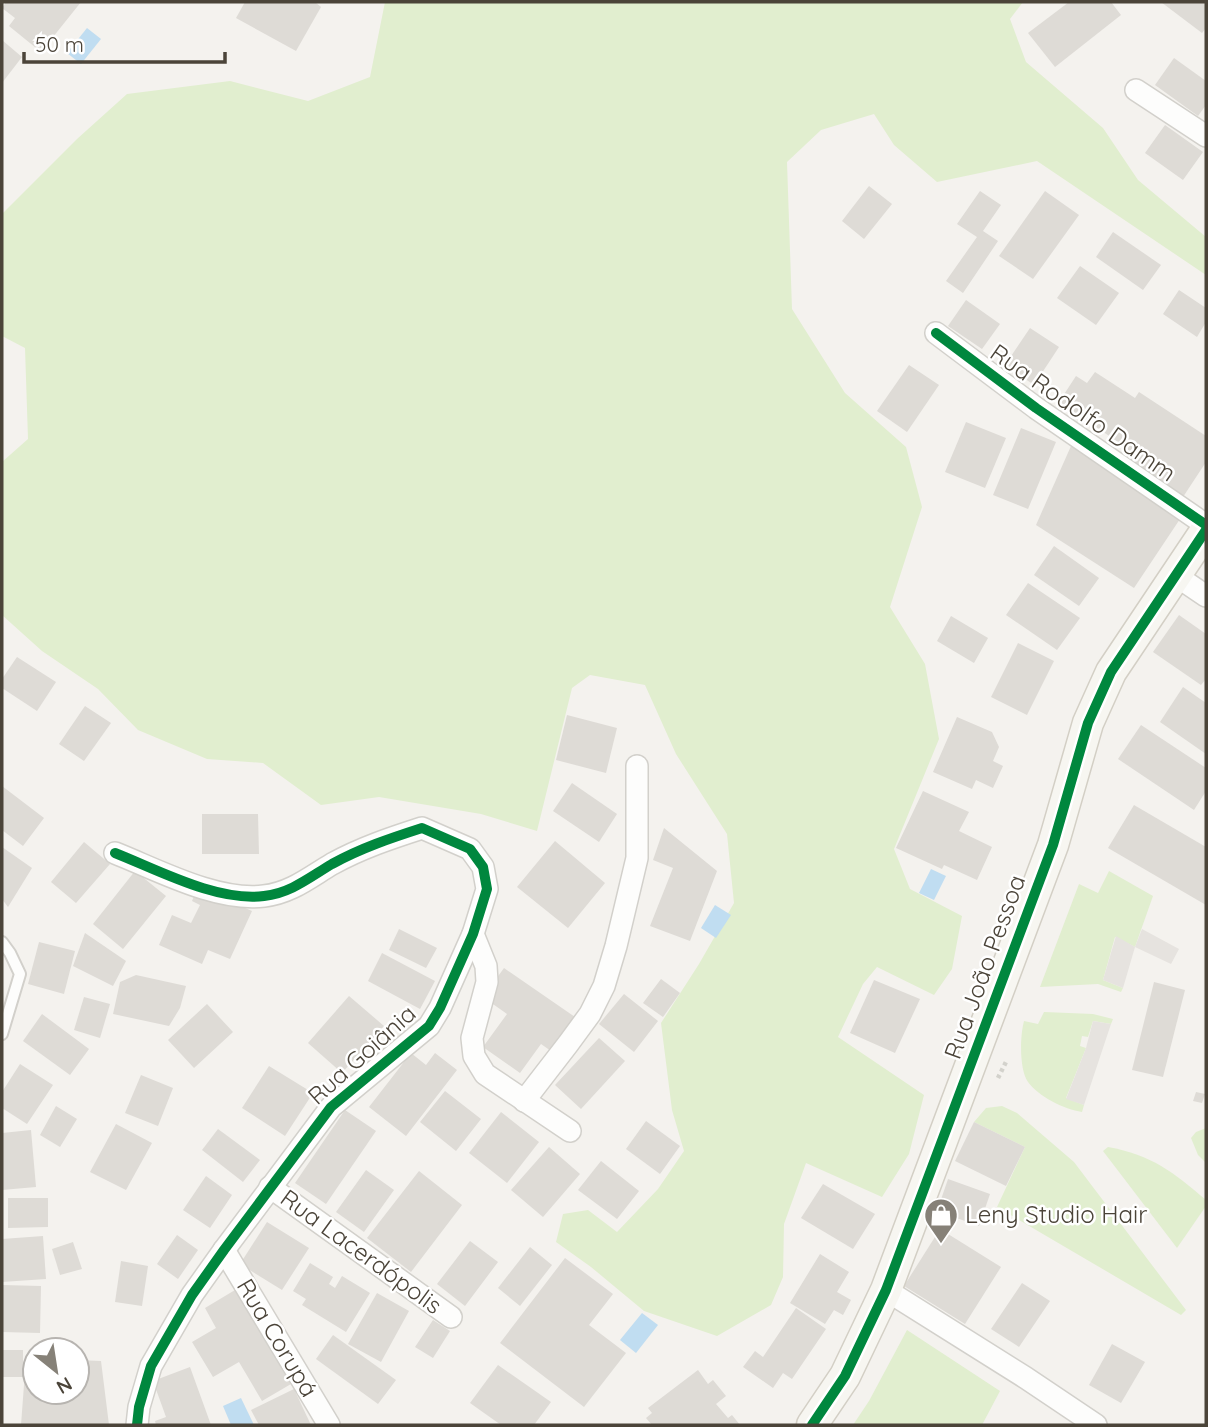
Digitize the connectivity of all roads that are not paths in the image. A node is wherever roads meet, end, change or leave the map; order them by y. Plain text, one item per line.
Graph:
1 (1136, 90) dead end
2 (1206, 136) edge
3 (936, 333) dead end
4 (1206, 527) edge
5 (1175, 575) junction
6 (1206, 596) edge
7 (637, 766) dead end
8 (115, 853) dead end
9 (473, 934) junction
10 (2, 943) edge
11 (2, 1034) edge
12 (524, 1101) junction
13 (570, 1131) dead end
14 (270, 1187) junction
15 (224, 1250) junction
16 (886, 1290) junction
17 (451, 1317) dead end
18 (137, 1425) edge
19 (329, 1425) edge
20 (813, 1425) edge
21 (1096, 1425) edge

1 - 2 street
3 - 4 street, Rua Rodolfo Damm
4 - 5 main road, Rua João Pessoa
5 - 6 street
5 - 16 main road, Rua João Pessoa
7 - 12 street
8 - 9 street, Rua Goiânia
9 - 12 street
9 - 14 street, Rua Goiânia
10 - 11 lane
12 - 13 street
14 - 15 street, Rua Goiânia
14 - 17 street, Rua Lacerdópolis
15 - 18 street, Rua Goiânia
15 - 19 street, Rua Corupá
16 - 20 main road, Rua João Pessoa
16 - 21 street

